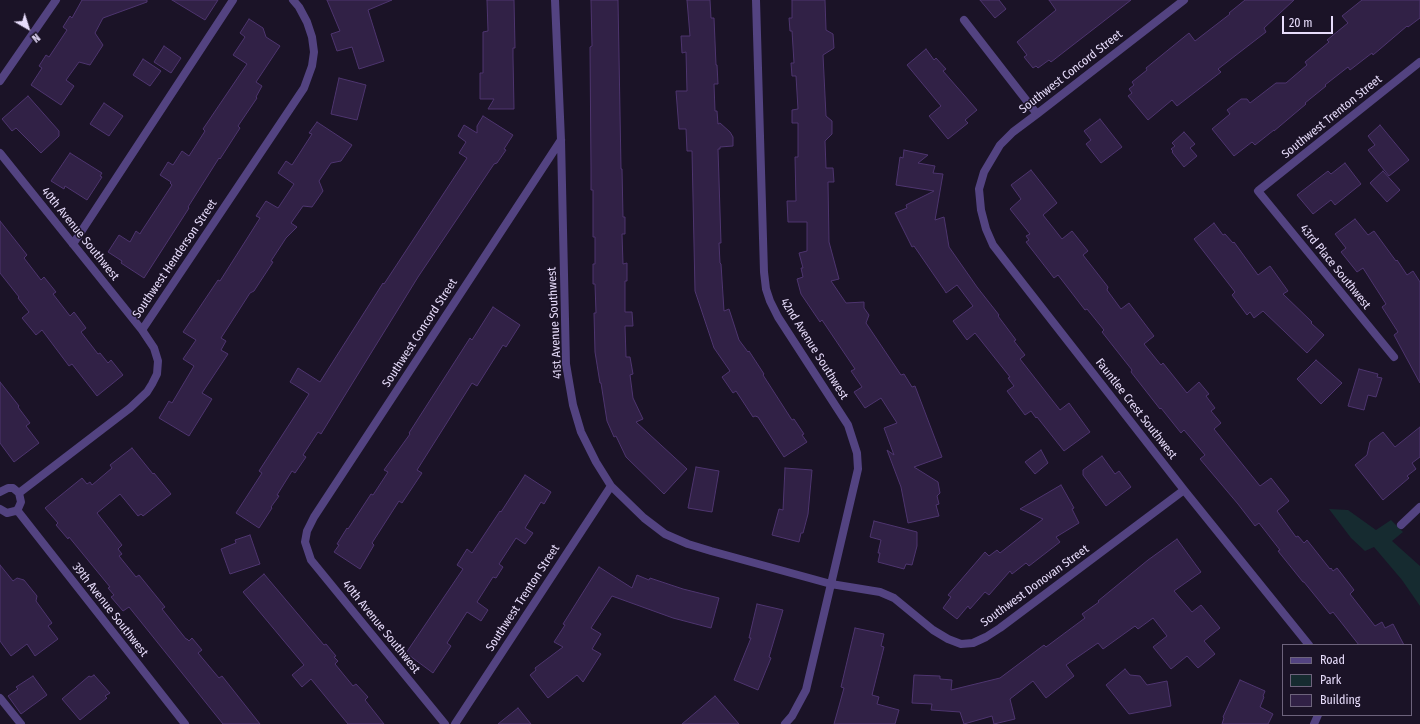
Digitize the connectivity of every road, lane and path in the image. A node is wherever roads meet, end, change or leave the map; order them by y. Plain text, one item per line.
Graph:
1 (56, 0) edge
2 (233, 0) edge
3 (293, 0) edge
4 (555, 0) edge
5 (756, 0) edge
6 (1184, 0) edge
7 (964, 20) dead end
8 (1420, 62) edge
9 (0, 81) edge
10 (1037, 114) junction
11 (561, 140) junction
12 (0, 153) edge
13 (984, 172) joint
14 (1258, 191) joint
15 (73, 244) junction
16 (142, 330) junction
17 (1394, 357) dead end
18 (611, 486) junction
19 (0, 490) edge
20 (1184, 490) junction
21 (20, 493) junction
22 (1420, 506) edge
23 (0, 509) edge
24 (17, 510) junction
25 (1401, 525) dead end
26 (305, 542) joint
27 (831, 584) junction
28 (1308, 644) edge
29 (0, 698) edge
30 (21, 724) edge
31 (185, 724) edge
32 (445, 724) edge
33 (455, 724) edge
34 (786, 724) edge

1 - 9 street
2 - 15 street
3 - 16 street, Southwest Henderson Street
4 - 11 street, 41st Avenue Southwest
5 - 27 street, 42nd Avenue Southwest
6 - 10 street, Southwest Concord Street
7 - 10 street
8 - 14 street, Southwest Trenton Street
10 - 13 street, Southwest Concord Street
11 - 18 street, 41st Avenue Southwest
11 - 26 street, Southwest Concord Street
12 - 15 street, 40th Avenue Southwest
13 - 20 street, Fauntlee Crest Southwest
14 - 17 street, 43rd Place Southwest
15 - 16 street, 40th Avenue Southwest
16 - 21 street, Southwest Henderson Street
18 - 27 street, 41st Avenue Southwest
18 - 33 street, Southwest Trenton Street
19 - 21 street
20 - 27 street, Southwest Donovan Street
20 - 28 street, Fauntlee Crest Southwest
21 - 24 street
22 - 25 street
23 - 24 street
24 - 31 street, 39th Avenue Southwest
26 - 32 street, 40th Avenue Southwest
27 - 34 street
29 - 30 street

